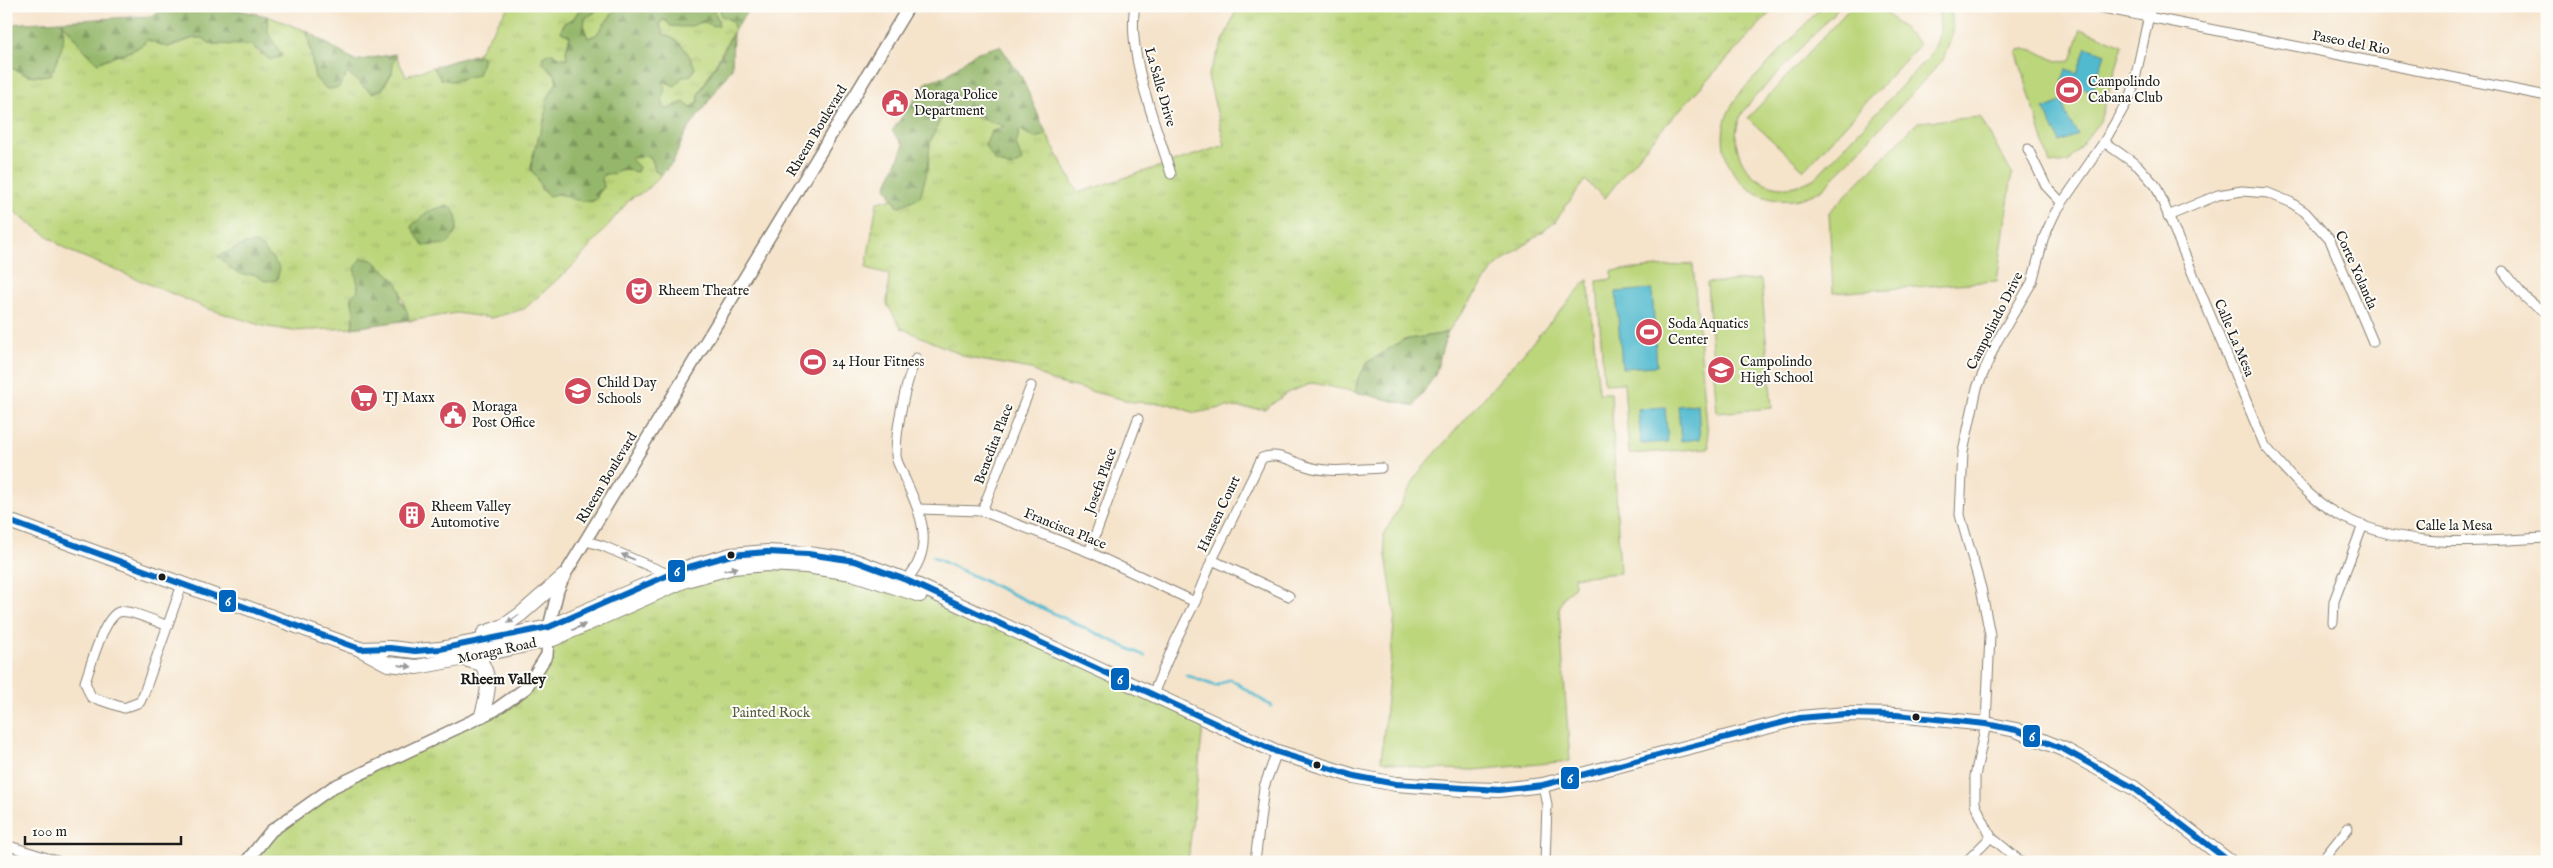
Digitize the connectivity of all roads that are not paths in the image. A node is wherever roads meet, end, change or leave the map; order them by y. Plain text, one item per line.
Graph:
1 (372, 6) edge
2 (385, 6) edge
3 (909, 6) edge
4 (1135, 6) edge
5 (2093, 6) edge
6 (2151, 6) edge
7 (2149, 18) junction
8 (2547, 96) edge
9 (2104, 142) junction
10 (2028, 149) dead end
11 (1171, 174) dead end
12 (2062, 203) junction
13 (2168, 216) junction
14 (2503, 271) dead end
15 (2547, 312) edge
16 (2373, 342) dead end
17 (916, 358) dead end
18 (1031, 386) dead end
19 (1138, 419) dead end
20 (1380, 468) dead end
21 (918, 509) junction
22 (982, 511) junction
23 (6, 520) edge
24 (2362, 525) junction
25 (2547, 538) edge
26 (586, 541) junction
27 (1089, 552) junction
28 (1212, 560) junction
29 (670, 574) junction
30 (564, 576) junction
31 (906, 580) junction
32 (182, 584) junction
33 (1289, 596) dead end
34 (1196, 602) junction
35 (977, 612) junction
36 (2332, 622) dead end
37 (168, 626) junction
38 (550, 633) junction
39 (466, 644) junction
40 (360, 649) junction
41 (464, 658) junction
42 (1153, 694) junction
43 (482, 715) junction
44 (1986, 724) junction
45 (1277, 752) junction
46 (1543, 785) junction
47 (2348, 828) dead end
48 (1991, 837) junction
49 (6, 845) edge
50 (60, 862) edge
51 (246, 862) edge
52 (1255, 862) edge
53 (1545, 862) edge
54 (1966, 862) edge
55 (2022, 862) edge
56 (2230, 862) edge
57 (2321, 862) edge

1 - 2 street
3 - 26 street, Rheem Boulevard
4 - 11 street, La Salle Drive
5 - 7 street, Paseo del Rio
6 - 7 street, Campolindo Drive
7 - 8 street, Paseo del Rio
7 - 9 street, Campolindo Drive
9 - 12 street, Campolindo Drive
9 - 13 street, Calle La Mesa
10 - 12 street
12 - 44 street, Campolindo Drive
13 - 16 street, Corte Yolanda
13 - 24 street, Calle La Mesa
14 - 15 street
17 - 21 street
18 - 22 street, Benedita Place
19 - 27 street, Josefa Place
20 - 28 street, Hansen Court
21 - 22 street, Francisca Place
21 - 31 street
22 - 27 street, Francisca Place
23 - 32 main road, Moraga Road
24 - 25 street, Calle la Mesa
24 - 36 street
29 -> 26 street
26 - 30 street, Rheem Boulevard
27 - 34 street, Francisca Place
28 - 33 street
28 - 34 street, Hansen Court
29 - 31 main road, Moraga Road
29 - 38 main road, Moraga Road
30 - 38 street, Rheem Boulevard
30 -> 39 main road
31 - 35 main road, Moraga Road
32 - 37 street
32 - 40 main road, Moraga Road
34 - 42 street, Hansen Court
38 -> 35 main road, Moraga Road
35 - 42 main road, Moraga Road
37 - 37 street
38 - 39 main road, Moraga Road
38 - 41 main road, Moraga Road
38 - 43 street, Rheem Boulevard
39 - 40 main road, Moraga Road
40 -> 41 main road, Moraga Road
41 - 43 main road
42 - 45 main road, Moraga Road
43 - 51 street, Rheem Boulevard
44 - 46 main road, Moraga Road
44 - 48 street, Campolindo Drive
44 - 56 main road, Moraga Road
45 - 46 main road, Moraga Road
45 - 52 street
46 - 53 street
47 - 57 street
48 - 54 street
48 - 55 street, Campolindo Drive
49 - 50 street

